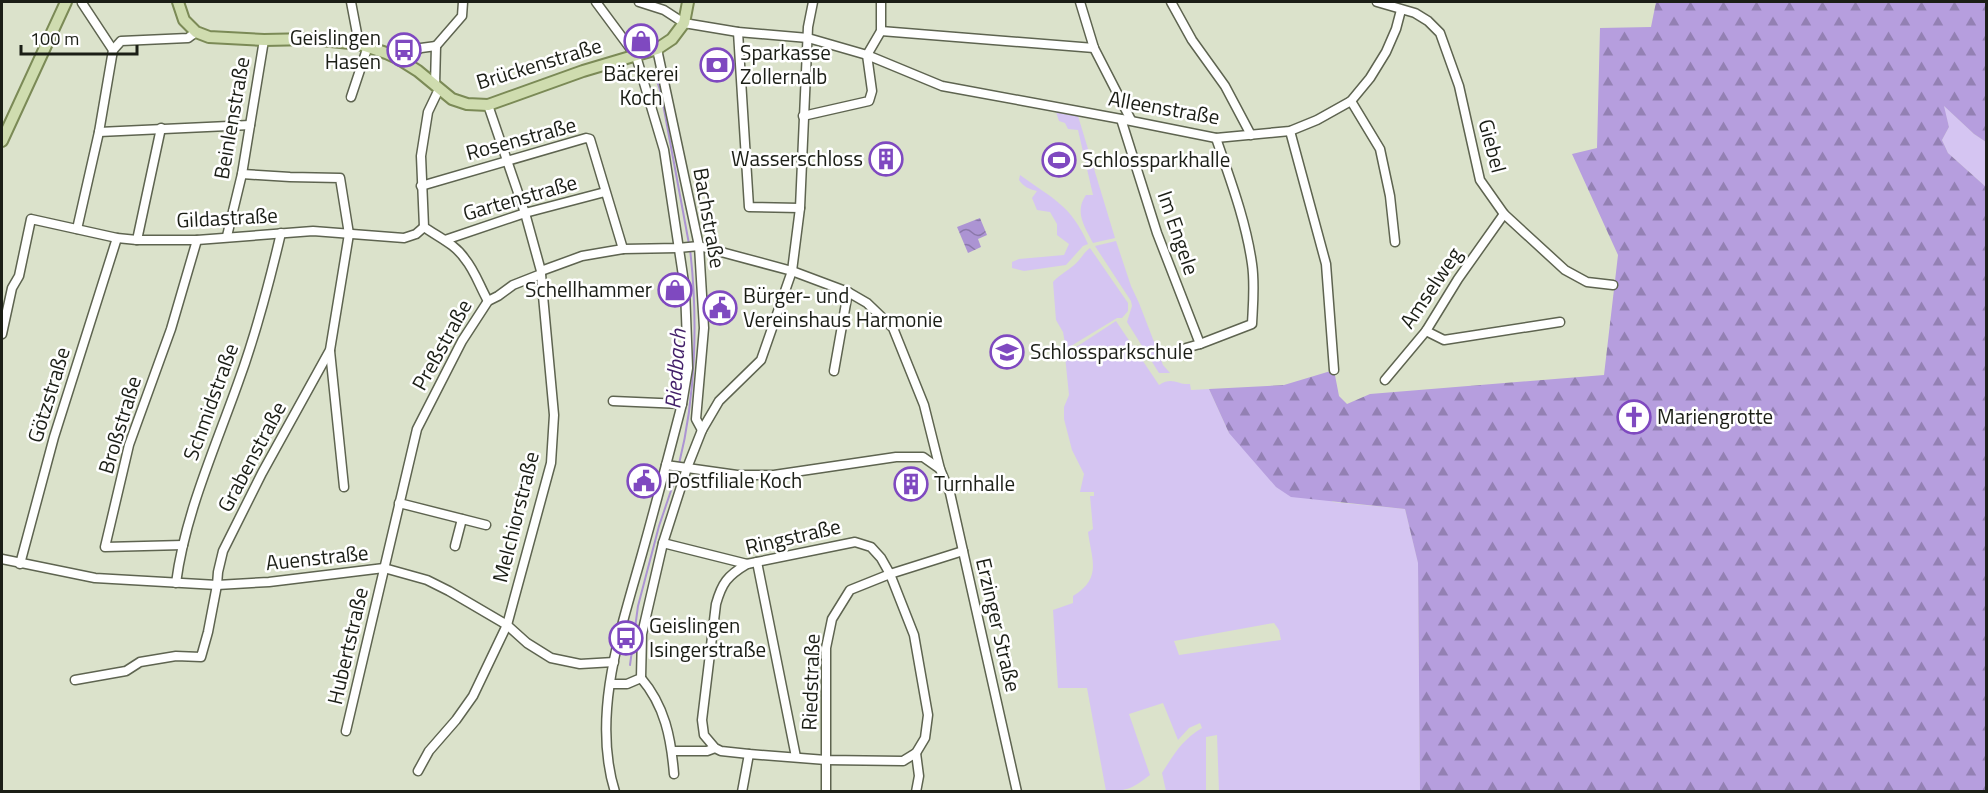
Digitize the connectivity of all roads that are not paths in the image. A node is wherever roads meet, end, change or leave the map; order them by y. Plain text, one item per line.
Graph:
1 (66, 2) edge
2 (178, 2) edge
3 (351, 2) edge
4 (463, 2) edge
5 (596, 2) edge
6 (639, 2) edge
7 (688, 2) edge
8 (813, 2) edge
9 (881, 2) edge
10 (1080, 2) edge
11 (1171, 2) edge
12 (1377, 2) edge
13 (81, 3) edge
14 (1401, 10) junction
15 (684, 23) junction
16 (881, 31) junction
17 (196, 32) junction
18 (738, 32) junction
19 (808, 38) junction
20 (264, 40) junction
21 (364, 45) junction
22 (436, 46) junction
23 (1094, 48) junction
24 (657, 49) junction
25 (113, 50) junction
26 (867, 55) junction
27 (636, 56) junction
28 (399, 59) junction
29 (437, 87) junction
30 (351, 97) dead end
31 (1351, 100) junction
32 (488, 105) junction
33 (803, 116) junction
34 (1121, 118) junction
35 (1131, 120) junction
36 (250, 125) junction
37 (161, 128) junction
38 (1290, 131) junction
39 (99, 132) junction
40 (1251, 135) junction
41 (1216, 138) junction
42 (2, 141) edge
43 (508, 160) junction
44 (242, 174) junction
45 (422, 186) junction
46 (605, 192) junction
47 (800, 208) junction
48 (525, 213) junction
49 (1504, 214) junction
50 (424, 227) junction
51 (77, 229) junction
52 (281, 233) junction
53 (349, 234) junction
54 (226, 236) junction
55 (117, 238) junction
56 (137, 240) junction
57 (196, 240) junction
58 (445, 240) junction
59 (1395, 242) dead end
60 (689, 247) junction
61 (623, 249) junction
62 (792, 271) junction
63 (541, 272) junction
64 (1613, 285) dead end
65 (848, 292) junction
66 (488, 301) junction
67 (1560, 322) dead end
68 (696, 327) junction
69 (1426, 331) junction
70 (2, 334) edge
71 (1200, 344) junction
72 (1186, 348) dead end
73 (330, 350) junction
74 (1334, 370) dead end
75 (834, 371) dead end
76 (1385, 380) dead end
77 (613, 400) dead end
78 (682, 404) junction
79 (702, 430) junction
80 (669, 466) junction
81 (685, 468) junction
82 (940, 469) junction
83 (344, 486) dead end
84 (399, 503) junction
85 (462, 519) junction
86 (486, 525) dead end
87 (663, 543) junction
88 (183, 545) junction
89 (455, 546) dead end
90 (963, 551) junction
91 (2, 560) edge
92 (757, 562) junction
93 (20, 564) junction
94 (747, 564) junction
95 (384, 568) junction
96 (890, 574) junction
97 (176, 583) junction
98 (217, 585) junction
99 (507, 626) junction
100 (614, 662) junction
101 (641, 678) junction
102 (75, 680) dead end
103 (611, 684) junction
104 (346, 731) dead end
105 (715, 748) junction
106 (672, 751) junction
107 (916, 753) junction
108 (749, 754) junction
109 (796, 757) junction
110 (826, 760) junction
111 (418, 771) dead end
112 (674, 774) dead end
113 (614, 787) edge
114 (605, 792) edge
115 (742, 792) edge
116 (826, 792) edge
117 (916, 792) edge
118 (1017, 792) edge

1 - 42 main road
2 - 17 main road
3 - 21 street
4 - 22 street
5 - 27 street, Bachstraße
6 - 15 street
7 - 15 main road
8 - 19 street
9 - 16 street
10 - 23 street
11 - 40 street
12 - 14 street, Giebel
13 - 25 street
14 - 31 street, Alleenstraße
14 - 49 street, Giebel
15 - 18 street, Alleenstraße
15 - 24 main road, Brückenstraße
16 - 23 street
16 - 26 street
17 - 20 main road, Brückenstraße
17 - 25 street, Brückenstraße
18 - 19 street, Alleenstraße
18 - 47 street
19 - 26 street, Alleenstraße
19 - 33 street
20 - 21 main road, Brückenstraße
20 - 36 street, Beinlenstraße
21 - 28 main road, Brückenstraße
21 - 30 street
22 - 28 street
22 - 29 street
23 - 35 street
24 - 27 main road, Brückenstraße
24 - 60 street, Bachstraße
25 - 39 street
26 - 33 street
26 - 34 street, Alleenstraße
27 - 32 main road, Brückenstraße
27 - 60 street, Bachstraße
28 - 29 main road, Brückenstraße
29 - 32 main road, Brückenstraße
29 - 45 street
31 - 38 street, Alleenstraße
31 - 59 street
32 - 43 street, Melchiorstraße
33 - 47 street
34 - 35 street, Alleenstraße
34 - 71 street, Im Engele
35 - 41 street, Alleenstraße
36 - 37 street
36 - 44 street, Beinlenstraße
37 - 39 street
37 - 56 street
38 - 40 street, Alleenstraße
38 - 74 street
39 - 51 street
40 - 41 street, Alleenstraße
41 - 71 street
43 - 45 street, Rosenstraße
43 - 46 street, Rosenstraße
43 - 48 street, Melchiorstraße
44 - 53 street, Grabenstraße
44 - 54 street, Beinlenstraße
45 - 50 street
46 - 48 street, Gartenstraße
46 - 61 street, Rosenstraße
47 - 62 street
48 - 58 street, Gartenstraße
48 - 63 street, Melchiorstraße
49 - 64 street, Giebel
49 - 69 street, Amselweg
50 - 53 street, Gildastraße
50 - 58 street
51 - 55 street, Gildastraße
51 - 70 street, Gildastraße
52 - 53 street, Gildastraße
52 - 54 street, Gildastraße
52 - 88 street, Schmidstraße
53 - 73 street, Grabenstraße
54 - 57 street, Gildastraße
55 - 56 street, Gildastraße
55 - 93 street, Götzstraße
56 - 57 street, Gildastraße
57 - 88 street, Broßstraße
58 - 66 street
60 - 61 street, Preßstraße
60 - 62 street, Preßstraße
60 - 68 street, Bachstraße
60 - 68 street, Bachstraße
61 - 63 street, Preßstraße
62 - 65 street, Preßstraße
62 - 79 street
63 - 66 street, Preßstraße
63 - 99 street, Melchiorstraße
65 - 75 street
65 - 82 street, Erzinger Straße
66 - 84 street, Preßstraße
67 - 69 street
68 - 78 street, Bachstraße
68 - 79 street, Bachstraße
69 - 76 street, Amselweg
71 - 72 street
73 - 83 street, Grabenstraße
73 - 98 street, Grabenstraße
77 - 78 street
78 - 80 street, Bachstraße
79 - 81 street
80 - 81 street
80 - 100 street, Bachstraße
81 - 82 street
81 - 87 street
82 - 90 street, Erzinger Straße
84 - 85 street
84 - 95 street, Preßstraße
85 - 86 street
85 - 89 street
87 - 94 street
87 - 101 street
88 - 97 street, Schmidstraße
90 - 96 street, Riedstraße
90 - 118 street, Erzinger Straße
91 - 93 street, Auenstraße
92 - 94 street, Ringstraße
92 - 96 street, Ringstraße
92 - 109 street
93 - 97 street, Auenstraße
94 - 105 street, Ringstraße
95 - 98 street, Auenstraße
95 - 99 street, Auenstraße
95 - 104 street, Hubertstraße
96 - 107 street, Ringstraße
96 - 110 street, Riedstraße
97 - 98 street, Auenstraße
98 - 102 street, Grabenstraße
99 - 100 street, Auenstraße
99 - 111 street, Melchiorstraße
100 - 103 street, Bachstraße
101 - 103 street
101 - 106 street
103 - 113 street, Bachstraße
105 - 106 street
105 - 108 street
106 - 112 street
107 - 110 street
107 - 117 street
108 - 109 street
108 - 115 street
109 - 110 street
110 - 116 street, Riedstraße
113 - 114 street, Bachstraße

